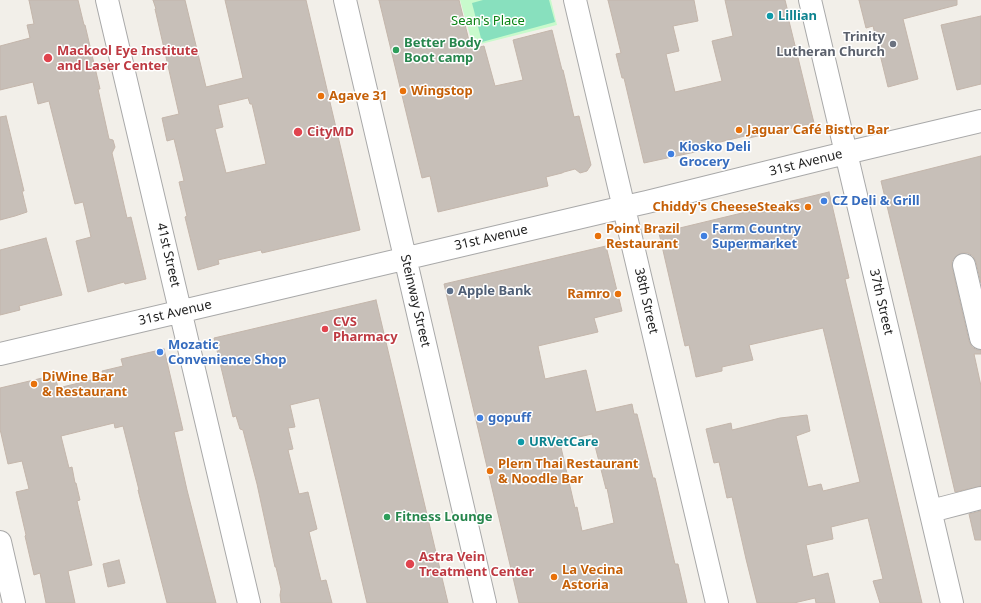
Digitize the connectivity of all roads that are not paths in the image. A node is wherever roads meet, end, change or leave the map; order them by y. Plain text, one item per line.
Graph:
1 (107, 0) edge
2 (345, 0) edge
3 (575, 0) edge
4 (810, 0) edge
5 (981, 121) edge
6 (846, 153) junction
7 (624, 207) junction
8 (406, 258) junction
9 (964, 265) dead end
10 (180, 311) junction
11 (981, 338) edge
12 (0, 354) edge
13 (981, 498) edge
14 (931, 511) junction
15 (0, 542) edge
16 (0, 598) edge
17 (7, 603) edge
18 (14, 603) edge
19 (249, 603) edge
20 (485, 603) edge
21 (717, 603) edge
22 (952, 603) edge

1 - 10 street, 41st Street
2 - 8 street, Steinway Street
3 - 7 street, 38th Street
4 - 6 street, 37th Street
5 - 6 street, 31st Avenue
6 - 7 street, 31st Avenue
6 - 14 street, 37th Street
7 - 8 street, 31st Avenue
7 - 21 street, 38th Street
8 - 10 street, 31st Avenue
8 - 20 street, Steinway Street
9 - 11 street
10 - 12 street, 31st Avenue
10 - 19 street, 41st Street
13 - 14 street
14 - 22 street, 37th Street
15 - 18 street
16 - 17 street

